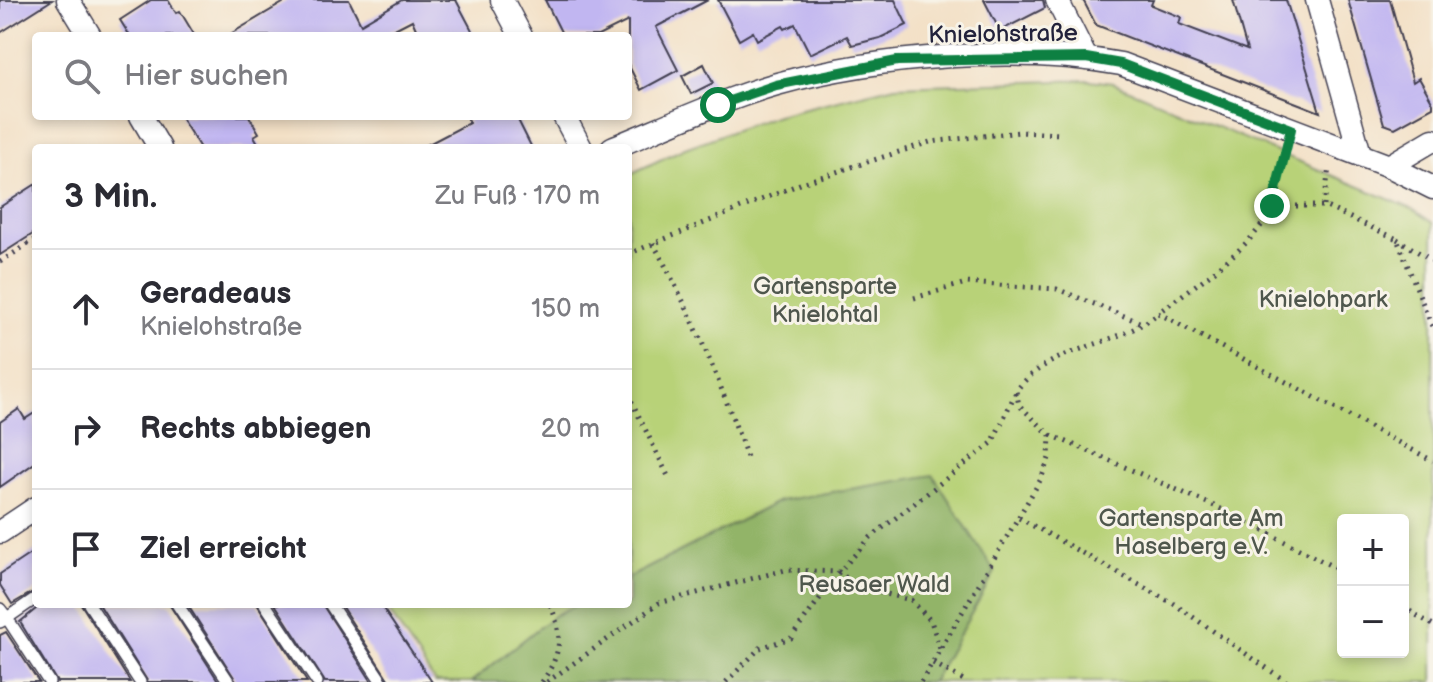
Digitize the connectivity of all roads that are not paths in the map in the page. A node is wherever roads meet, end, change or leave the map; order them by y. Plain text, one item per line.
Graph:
1 (68, 0) edge
2 (502, 0) edge
3 (1057, 0) edge
4 (1317, 0) edge
5 (88, 32) edge
6 (519, 32) edge
7 (1086, 58) junction
8 (143, 120) edge
9 (566, 120) edge
10 (1433, 140) edge
11 (158, 144) edge
12 (579, 144) edge
13 (622, 144) edge
14 (1360, 154) junction
15 (1389, 166) junction
16 (1433, 188) edge
17 (32, 511) edge
18 (0, 532) edge
19 (32, 600) edge
20 (92, 608) edge
21 (180, 608) edge
22 (268, 608) edge
23 (333, 608) edge
24 (2, 616) edge
25 (49, 682) edge
26 (140, 682) edge
27 (229, 682) edge
28 (317, 682) edge
29 (382, 682) edge

1 - 5 street
2 - 6 street
3 - 7 street
4 - 14 street
7 - 13 street, Knielohstraße
7 - 14 street, Knielohstraße
8 - 11 street
9 - 12 street
10 - 15 street
14 - 15 street, Knielohstraße
15 - 16 street, Knielohstraße
17 - 18 street
19 - 24 lane
20 - 26 lane
21 - 27 lane
22 - 28 lane
23 - 29 lane
24 - 25 lane

